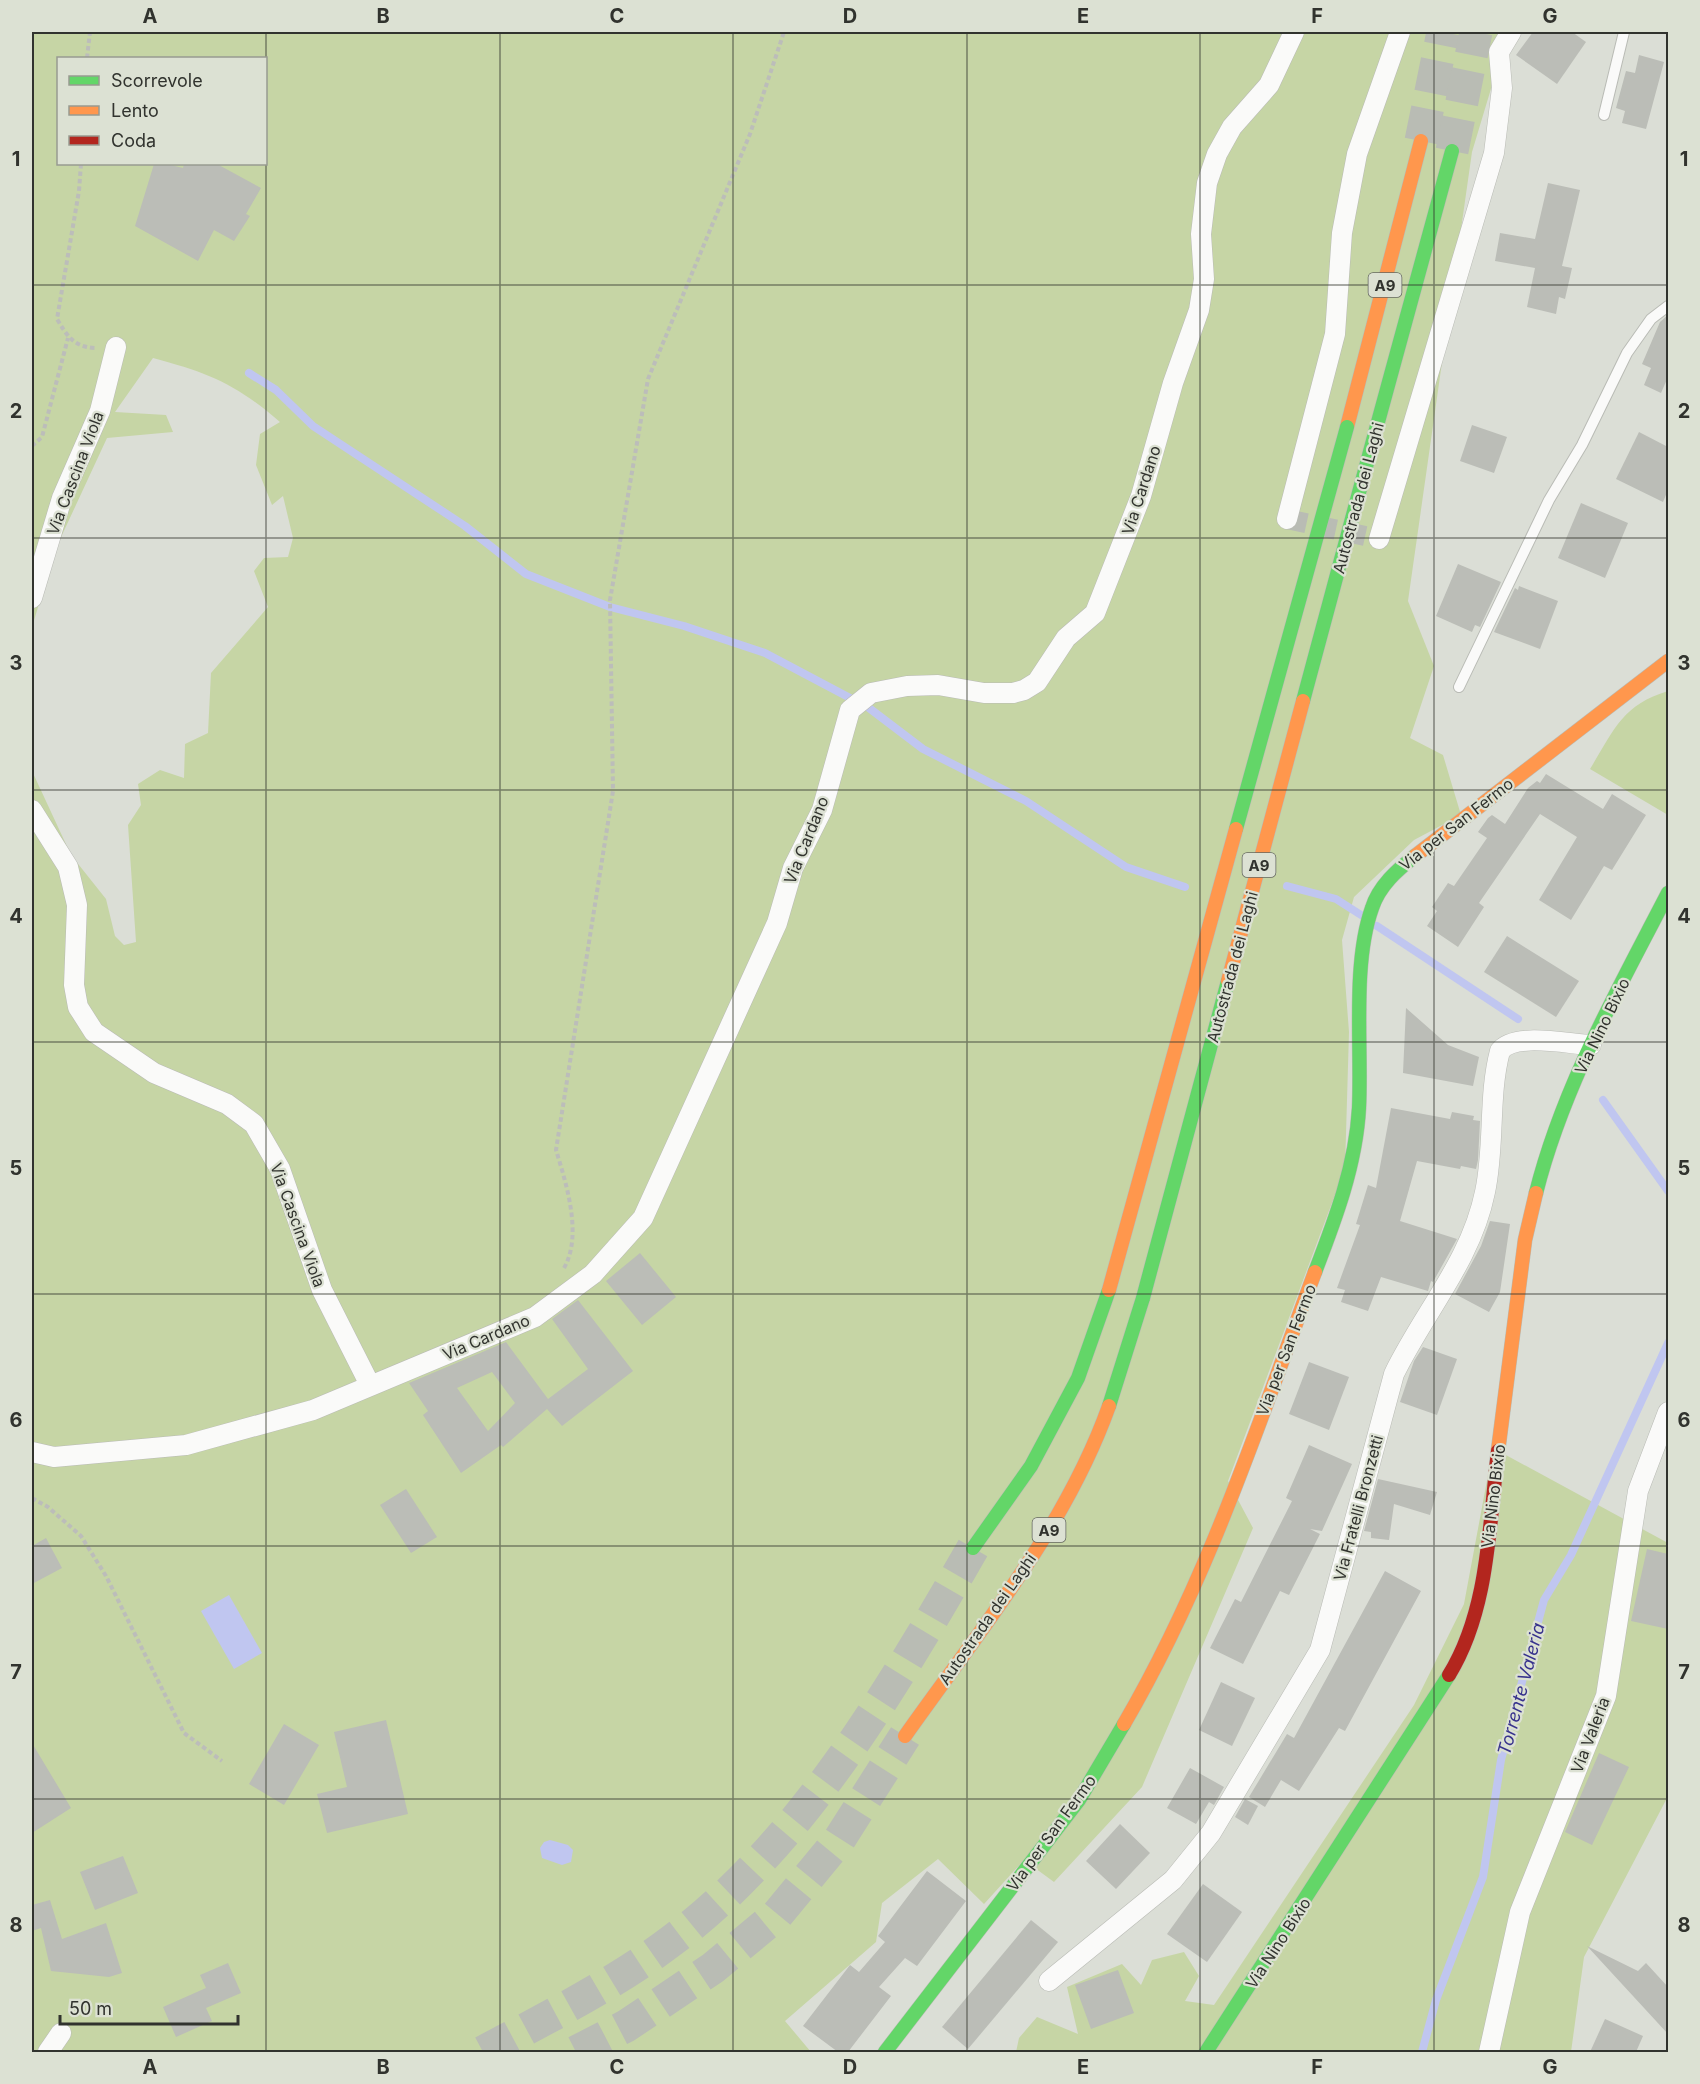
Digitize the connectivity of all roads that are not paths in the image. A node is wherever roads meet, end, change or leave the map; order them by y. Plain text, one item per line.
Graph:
1 (1294, 32) edge
2 (1400, 32) edge
3 (1511, 32) edge
4 (1624, 32) edge
5 (1604, 115) dead end
6 (1421, 141) tunnel mouth
7 (1452, 151) tunnel mouth
8 (1668, 306) edge
9 (116, 347) road end
10 (1287, 519) dead end
11 (1379, 538) dead end
12 (32, 598) edge
13 (1668, 661) edge
14 (1647, 680) junction
15 (1668, 681) edge
16 (1458, 687) dead end
17 (32, 810) edge
18 (1668, 893) edge
19 (1591, 1045) junction
20 (370, 1385) junction
21 (1668, 1412) edge
22 (32, 1452) edge
23 (973, 1548) tunnel mouth
24 (905, 1736) tunnel mouth
25 (1048, 1981) dead end
26 (61, 2033) dead end
27 (48, 2052) edge
28 (885, 2052) edge
29 (1206, 2052) edge
30 (1489, 2052) edge

1 - 20 street, Via Cardano
2 - 10 street
3 - 11 street
4 - 5 lane
6 - 23 main road, Autostrada dei Laghi / A9, bridge
7 - 24 main road, Autostrada dei Laghi / A9, bridge
8 - 16 lane
9 - 12 street, Via Cascina Viola
13 - 14 main road, Via per San Fermo
14 - 15 main road
14 - 28 main road, Via per San Fermo
17 - 20 street, Via Cascina Viola
18 - 19 main road, Via Nino Bixio
19 - 25 street, Via Fratelli Bronzetti
19 - 29 main road, Via Nino Bixio
20 - 22 street, Via Cardano
21 - 30 street, Via Valeria
26 - 27 street

